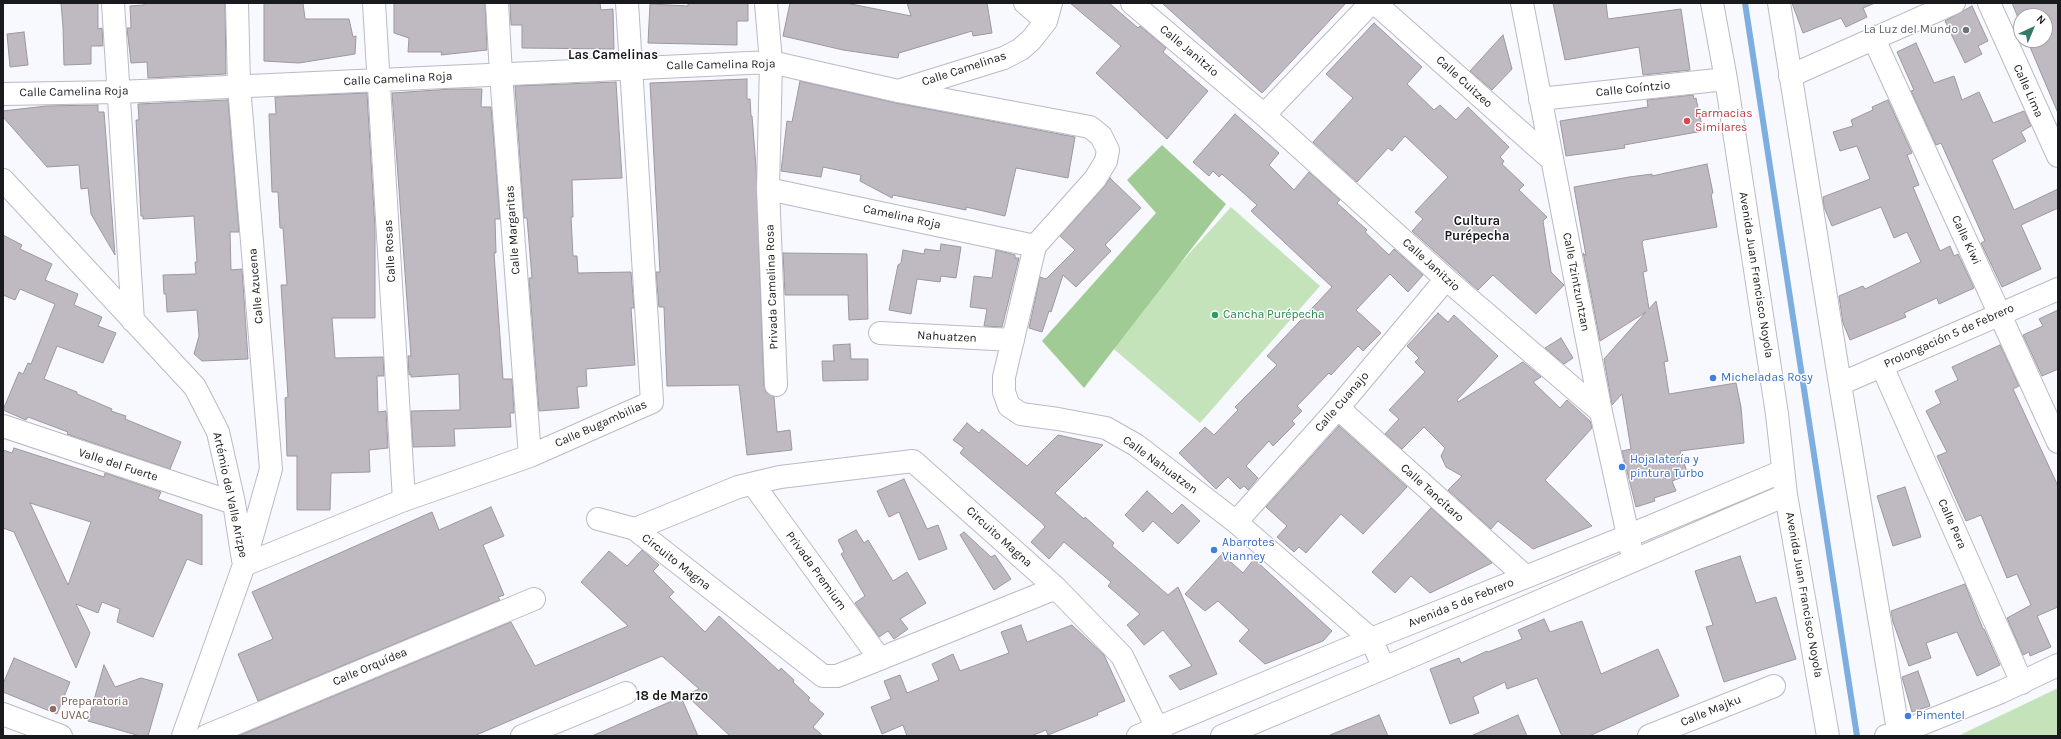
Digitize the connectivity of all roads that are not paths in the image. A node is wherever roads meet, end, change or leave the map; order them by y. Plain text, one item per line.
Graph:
1 (113, 3) edge
2 (237, 3) edge
3 (374, 3) edge
4 (498, 3) edge
5 (627, 3) edge
6 (766, 3) edge
7 (1025, 3) edge
8 (1132, 3) edge
9 (1371, 3) edge
10 (1375, 3) edge
11 (1522, 3) edge
12 (1712, 3) edge
13 (1779, 3) edge
14 (1954, 3) edge
15 (1989, 3) edge
16 (1048, 12) edge
17 (1874, 39) junction
18 (771, 62) junction
19 (632, 68) junction
20 (501, 74) junction
21 (1790, 76) junction
22 (1726, 79) junction
23 (380, 80) junction
24 (239, 86) junction
25 (898, 91) junction
26 (119, 92) junction
27 (3, 94) edge
28 (1540, 99) junction
29 (1264, 114) junction
30 (2058, 156) edge
31 (1552, 160) junction
32 (3, 180) edge
33 (768, 189) junction
34 (1035, 246) junction
35 (1446, 279) junction
36 (2058, 288) edge
37 (2000, 314) junction
38 (133, 321) junction
39 (880, 333) dead end
40 (1013, 340) junction
41 (1882, 366) junction
42 (1840, 384) junction
43 (776, 385) dead end
44 (1338, 408) junction
45 (1601, 412) junction
46 (3, 426) edge
47 (2058, 442) edge
48 (530, 456) junction
49 (1783, 471) junction
50 (753, 484) junction
51 (1786, 495) junction
52 (404, 500) junction
53 (234, 503) junction
54 (598, 519) dead end
55 (1236, 522) junction
56 (635, 529) junction
57 (1628, 536) junction
58 (1634, 559) junction
59 (244, 565) junction
60 (1526, 578) junction
61 (1056, 588) junction
62 (534, 598) dead end
63 (1371, 639) junction
64 (880, 659) junction
65 (2058, 665) edge
66 (1384, 668) junction
67 (2022, 683) junction
68 (1774, 686) dead end
69 (626, 693) dead end
70 (3, 714) edge
71 (1152, 733) edge
72 (1894, 735) edge
73 (61, 736) edge
74 (183, 736) edge
75 (206, 736) edge
76 (522, 736) edge
77 (1222, 736) edge
78 (1649, 736) edge
79 (1828, 736) edge

1 - 26 street
2 - 24 street, Calle Azucena
3 - 23 street, Calle Rosas
4 - 20 street, Calle Margaritas
5 - 19 street, Calle Bugambilias
6 - 18 street, Privada Camelina Rosa
7 - 16 street
8 - 29 street, Calle Janitzio
9 - 29 street
10 - 31 street, Calle Cuitzeo
11 - 28 street, Calle Tzintzuntzan
12 - 22 street, Avenida Juan Francisco Noyola
13 - 21 street
14 - 17 street
15 - 30 street, Calle Lima
16 - 25 street, Calle Camelinas
17 - 21 street
17 - 37 street, Calle Kiwi
18 - 19 street, Calle Camelina Roja
18 - 25 street, Calle Camelina Roja
18 - 33 street, Privada Camelina Rosa
19 - 20 street, Calle Camelina Roja
19 - 48 street, Calle Bugambilias
20 - 23 street, Calle Camelina Roja
20 - 48 street, Calle Margaritas
21 - 42 street
22 - 28 street, Calle Coíntzio
22 - 49 street, Avenida Juan Francisco Noyola
23 - 24 street, Calle Camelina Roja
23 - 52 street, Calle Rosas
24 - 26 street, Calle Camelina Roja
24 - 59 street, Calle Azucena
25 - 34 street, Calle Camelina Roja
26 - 27 street, Calle Camelina Roja
26 - 38 street
28 - 31 street, Calle Tzintzuntzan
29 - 35 street, Calle Janitzio
31 - 45 street, Calle Tzintzuntzan
32 - 38 street, Artémio del Valle Arizpe
33 - 34 street, Camelina Roja
33 - 43 street, Privada Camelina Rosa
34 - 40 street, Calle Nahuatzen
35 - 44 street, Calle Cuanajo
35 - 45 street, Calle Janitzio
36 - 37 street, Prolongación 5 de Febrero
37 - 41 street, Prolongación 5 de Febrero
37 - 47 street, Calle Kiwi
38 - 53 street, Artémio del Valle Arizpe
39 - 40 street, Nahuatzen
40 - 55 street, Calle Nahuatzen
41 - 42 street, Prolongación 5 de Febrero
41 - 67 street, Calle Pera
42 - 72 street
44 - 55 street, Calle Cuanajo
44 - 60 street, Calle Tancítaro
45 - 57 street, Calle Tzintzuntzan
46 - 53 street, Valle del Fuerte
48 - 52 street, Calle Bugambilias
49 - 51 street, Avenida Juan Francisco Noyola
49 - 57 street, Avenida 5 de Febrero
50 - 56 street, Circuito Magna
50 - 61 street, Circuito Magna
50 - 64 street, Privada Premium
51 - 58 street
51 - 79 street, Avenida Juan Francisco Noyola
52 - 59 street, Calle Bugambilias
53 - 59 street, Artémio del Valle Arizpe
54 - 56 street
55 - 63 street, Calle Nahuatzen
56 - 64 street, Circuito Magna
57 - 58 street, Calle Tzintzuntzan
57 - 60 street, Avenida 5 de Febrero
58 - 66 street
59 - 74 street, Artémio del Valle Arizpe
60 - 63 street, Avenida 5 de Febrero
61 - 64 street, Circuito Magna
61 - 71 street, Circuito Magna
62 - 75 street, Calle Orquídea
63 - 66 street, Calle Nahuatzen
63 - 71 street, Avenida 5 de Febrero
65 - 67 street
66 - 77 street
67 - 72 street
68 - 78 street, Calle Majku
69 - 76 street
70 - 73 street

